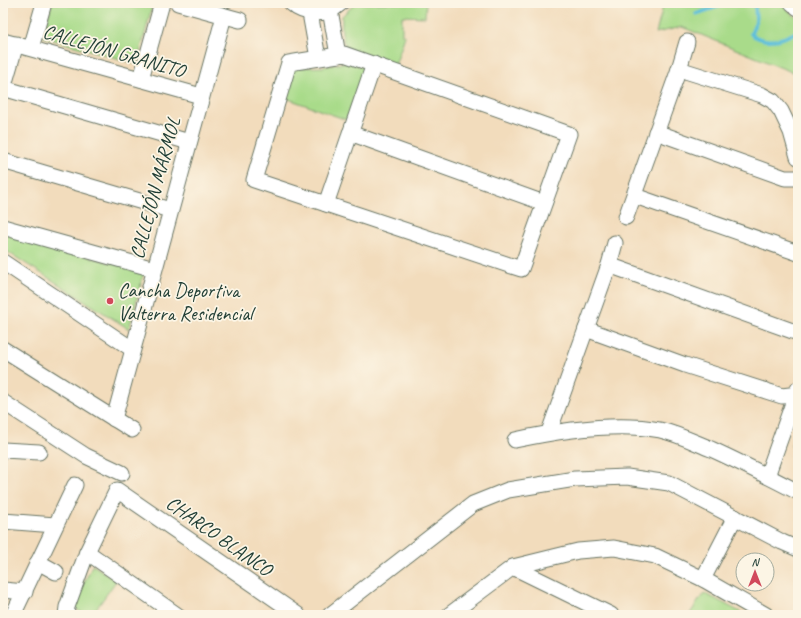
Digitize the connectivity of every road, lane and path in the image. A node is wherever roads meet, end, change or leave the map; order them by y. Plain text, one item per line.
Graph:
1 (44, 3) edge
2 (162, 3) edge
3 (178, 3) edge
4 (291, 3) edge
5 (792, 3) edge
6 (335, 7) edge
7 (798, 8) edge
8 (310, 13) junction
9 (224, 16) junction
10 (240, 20) dead end
11 (10, 42) edge
12 (687, 42) dead end
13 (31, 48) junction
14 (338, 55) junction
15 (318, 58) junction
16 (374, 64) junction
17 (680, 68) junction
18 (141, 79) junction
19 (3, 88) edge
20 (201, 96) junction
21 (656, 132) junction
22 (350, 133) junction
23 (189, 142) junction
24 (798, 157) edge
25 (3, 161) edge
26 (798, 178) edge
27 (635, 196) junction
28 (544, 203) junction
29 (326, 204) junction
30 (170, 210) junction
31 (626, 217) dead end
32 (3, 227) edge
33 (615, 243) dead end
34 (798, 253) edge
35 (3, 262) edge
36 (609, 265) junction
37 (154, 268) junction
38 (586, 329) junction
39 (798, 333) edge
40 (3, 349) edge
41 (132, 349) junction
42 (798, 392) edge
43 (782, 396) junction
44 (3, 402) edge
45 (795, 410) edge
46 (114, 419) junction
47 (132, 430) dead end
48 (549, 432) junction
49 (515, 440) dead end
50 (3, 450) edge
51 (39, 452) dead end
52 (122, 473) dead end
53 (767, 476) junction
54 (75, 485) dead end
55 (798, 492) edge
56 (735, 517) junction
57 (3, 521) edge
58 (55, 525) junction
59 (798, 549) edge
60 (87, 552) junction
61 (38, 562) junction
62 (513, 567) junction
63 (56, 572) dead end
64 (703, 579) junction
65 (3, 590) edge
66 (24, 592) junction
67 (13, 615) edge
68 (66, 615) edge
69 (177, 615) edge
70 (298, 615) edge
71 (330, 615) edge
72 (450, 615) edge
73 (611, 615) edge
74 (766, 615) edge

1 - 13 street
2 - 18 street
3 - 9 street
4 - 8 street
5 - 7 street
6 - 8 street
6 - 14 street
8 - 15 street
9 - 10 street
9 - 20 street, CALLEJÓN MÁRMOL
11 - 13 street, CALLEJÓN GRANITO
11 - 19 street
12 - 17 street
13 - 18 street, CALLEJÓN GRANITO
14 - 15 street
14 - 16 street
15 - 29 street
16 - 22 street
16 - 28 street
17 - 21 street
17 - 24 street
18 - 20 street, CALLEJÓN GRANITO
19 - 23 street
20 - 23 street, CALLEJÓN MÁRMOL
21 - 26 street
21 - 27 street
22 - 28 street
22 - 29 street
23 - 30 street, CALLEJÓN MÁRMOL
25 - 30 street
27 - 31 street
27 - 34 street
28 - 29 street
30 - 37 street, CALLEJÓN MÁRMOL
32 - 37 street
33 - 36 street
35 - 41 street
36 - 38 street
36 - 39 street
37 - 41 street, CALLEJÓN MÁRMOL
38 - 43 street
38 - 48 street
40 - 46 street
41 - 46 street, CALLEJÓN MÁRMOL
42 - 43 street
42 - 45 street
43 - 45 street
44 - 52 street
45 - 53 street
46 - 47 street
48 - 49 street
48 - 53 street
50 - 51 street
53 - 55 street
54 - 58 street
56 - 59 street
56 - 64 street
56 - 71 street
57 - 58 street
58 - 61 street
60 - 68 street
60 - 69 street
60 - 70 street, CHARCO BLANCO
61 - 63 street
61 - 66 street
62 - 64 street
62 - 72 street
62 - 73 street
64 - 74 street
65 - 66 street
66 - 67 street

